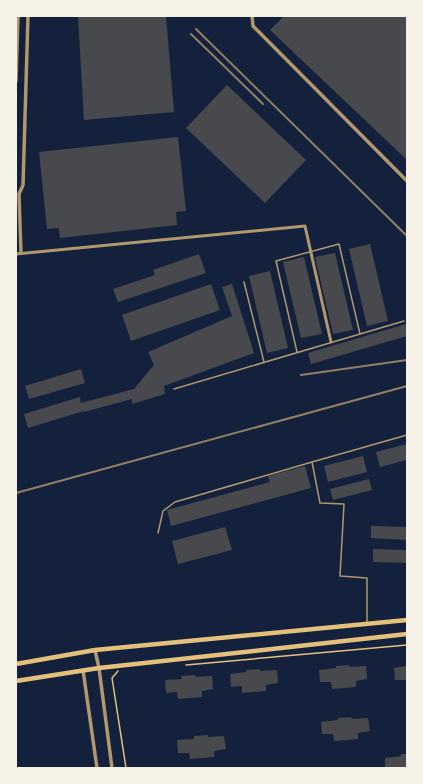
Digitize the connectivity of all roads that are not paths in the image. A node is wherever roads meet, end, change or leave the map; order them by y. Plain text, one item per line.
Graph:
1 (18, 16) edge
2 (28, 16) edge
3 (252, 16) edge
4 (16, 81) edge
5 (407, 181) edge
6 (311, 251) junction
7 (21, 253) junction
8 (16, 254) edge
9 (244, 282) dead end
10 (404, 321) dead end
11 (360, 334) junction
12 (330, 342) junction
13 (297, 352) junction
14 (264, 362) junction
15 (174, 389) dead end
16 (407, 435) edge
17 (312, 462) junction
18 (158, 533) dead end
19 (407, 620) edge
20 (367, 624) junction
21 (407, 634) edge
22 (95, 650) junction
23 (16, 664) edge
24 (99, 668) junction
25 (83, 670) junction
26 (16, 681) edge
27 (97, 768) edge
28 (112, 768) edge

1 - 4 street
2 - 7 street
3 - 5 street
6 - 7 street
6 - 11 lane
6 - 12 street
6 - 13 lane
7 - 8 street
9 - 14 lane
10 - 11 lane
11 - 12 lane
12 - 13 lane
13 - 14 lane
14 - 15 lane
16 - 17 lane
17 - 18 lane
17 - 20 lane
19 - 20 main road
20 - 22 main road
21 - 24 main road
22 - 23 main road
22 - 24 street
24 - 25 main road
24 - 28 street
25 - 26 main road
25 - 27 street

